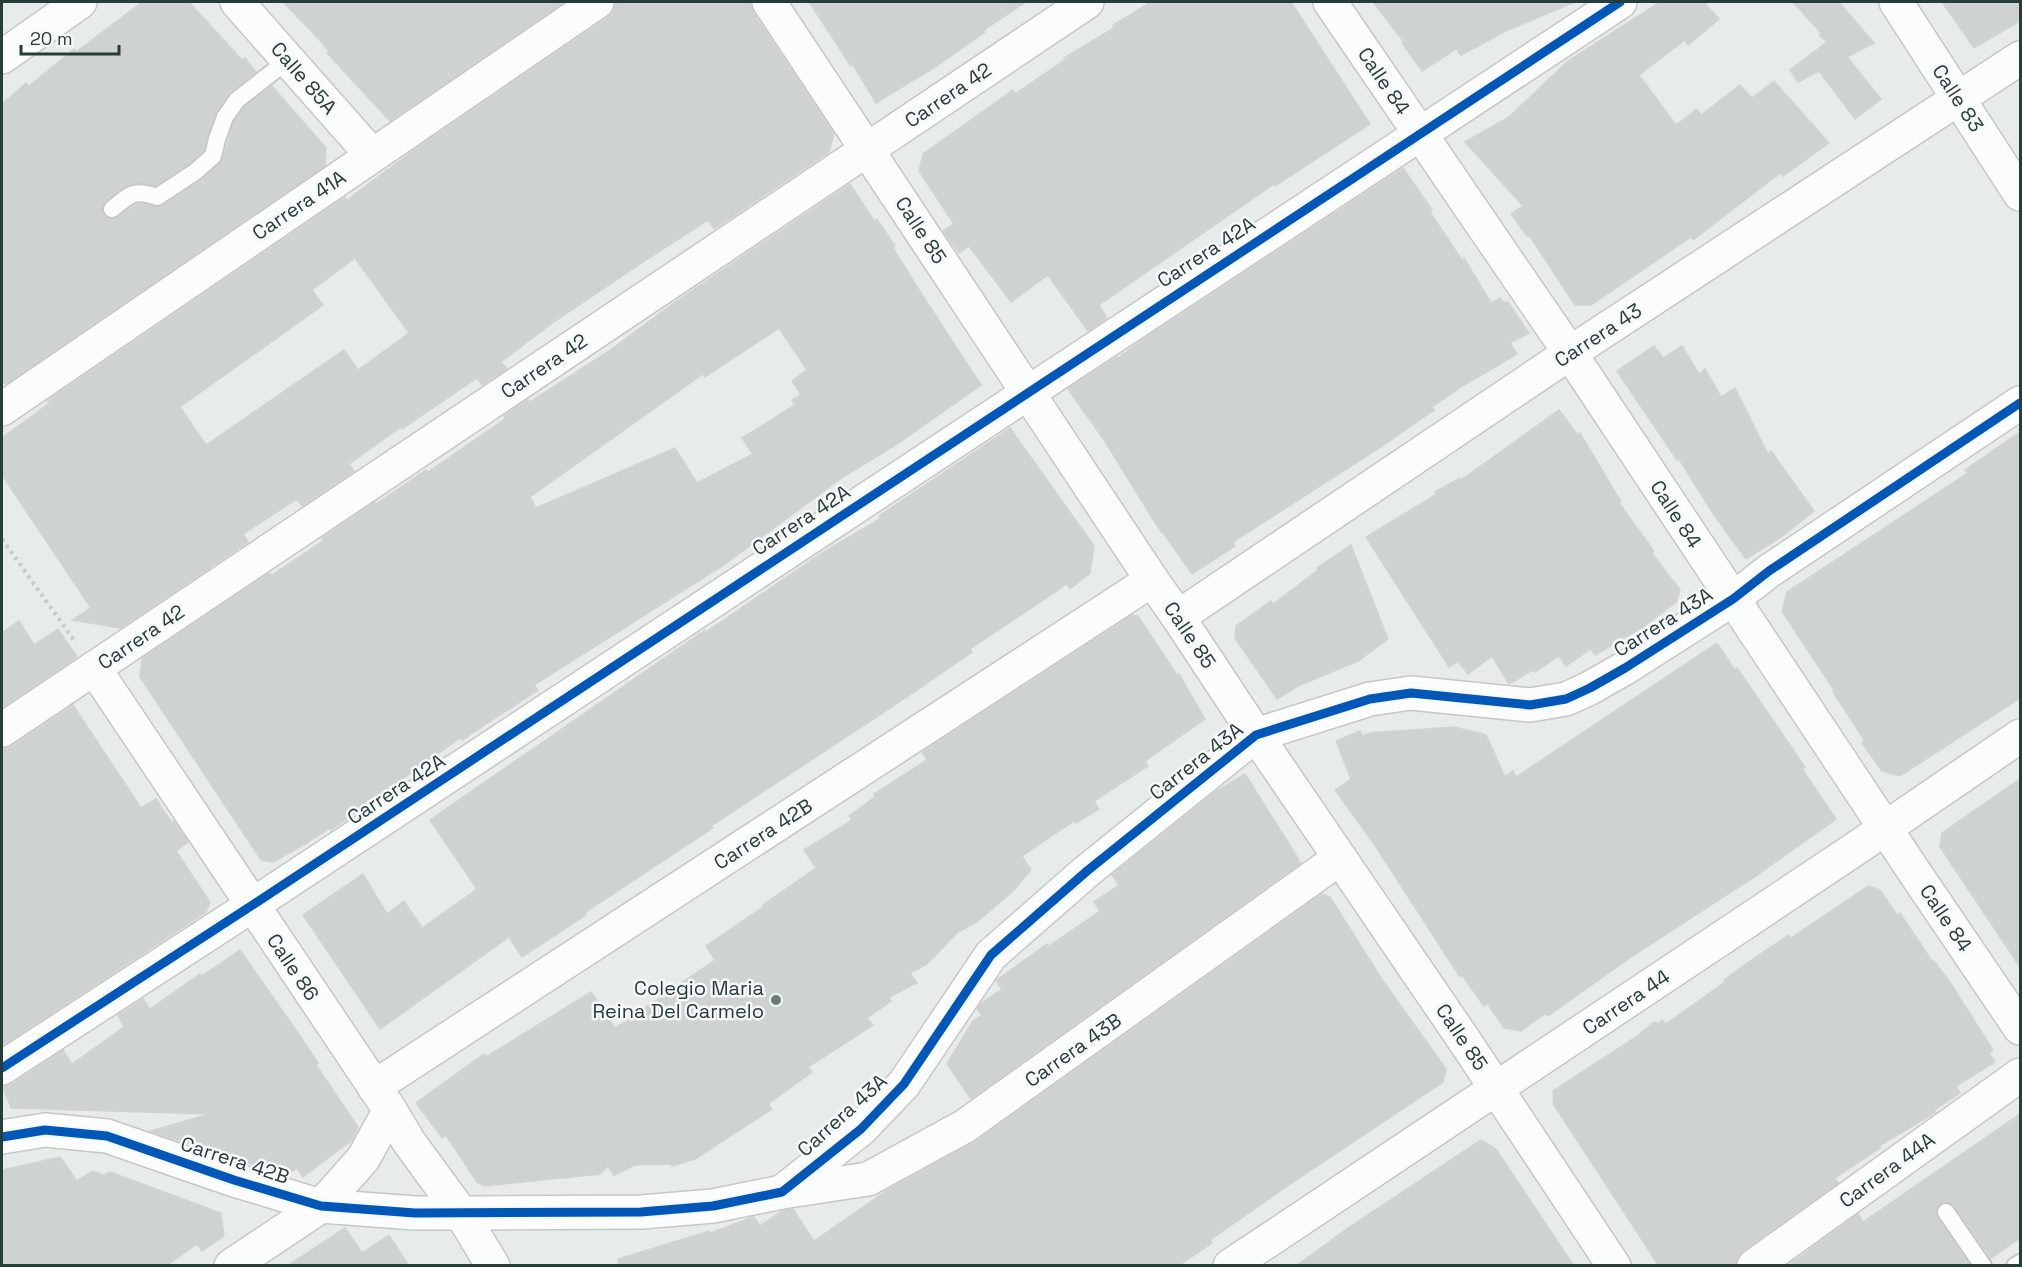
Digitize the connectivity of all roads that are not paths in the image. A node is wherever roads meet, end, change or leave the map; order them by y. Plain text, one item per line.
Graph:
1 (80, 2) edge
2 (237, 2) edge
3 (597, 2) edge
4 (769, 2) edge
5 (1087, 2) edge
6 (1330, 2) edge
7 (1620, 2) edge
8 (1896, 2) edge
9 (2, 57) edge
10 (2020, 58) edge
11 (288, 60) junction
12 (1958, 99) junction
13 (1420, 133) junction
14 (868, 149) junction
15 (372, 155) junction
16 (2020, 194) edge
17 (112, 209) dead end
18 (1570, 353) junction
19 (1028, 392) junction
20 (2020, 403) edge
21 (2, 409) edge
22 (1152, 580) junction
23 (1733, 599) junction
24 (1178, 616) junction
25 (93, 669) junction
26 (2, 730) edge
27 (1256, 735) junction
28 (2020, 736) edge
29 (1886, 828) junction
30 (1340, 858) junction
31 (251, 906) junction
32 (2020, 1028) edge
33 (2, 1068) edge
34 (2020, 1075) edge
35 (1496, 1088) junction
36 (382, 1098) junction
37 (2, 1137) edge
38 (782, 1192) junction
39 (321, 1206) junction
40 (1946, 1212) dead end
41 (461, 1213) junction
42 (2020, 1263) edge
43 (231, 1266) edge
44 (493, 1266) edge
45 (1230, 1266) edge
46 (1614, 1266) edge
47 (1754, 1266) edge
48 (1983, 1266) edge
49 (2015, 1266) edge

1 - 9 street
2 - 11 street, Calle 85A
3 - 15 street, Carrera 41A
4 - 14 street, Calle 85
5 - 14 street, Carrera 42
6 - 13 street, Calle 84
7 - 13 street, Carrera 42A
8 - 12 street, Calle 83
10 - 12 street, Carrera 43
11 - 15 street, Calle 85A
11 - 17 lane
12 - 16 street, Calle 83
12 - 18 street, Carrera 43
13 - 18 street, Calle 84
13 - 19 street, Carrera 42A
14 - 19 street, Calle 85
14 - 25 street, Carrera 42
15 - 21 street, Carrera 41A
18 - 23 street, Calle 84
18 - 24 street, Carrera 43
19 - 22 street, Calle 85
19 - 31 street, Carrera 42A
20 - 23 street, Carrera 43A
22 - 24 street, Calle 85
22 - 36 street, Carrera 42B
23 - 27 street, Carrera 43A
23 - 29 street, Calle 84
24 - 27 street, Calle 85
25 - 26 street, Carrera 42
25 - 31 street, Calle 86
27 - 30 street, Calle 85
27 - 38 street, Carrera 43A
28 - 29 street, Carrera 44
29 - 32 street, Calle 84
29 - 35 street, Carrera 44
30 - 35 street, Calle 85
30 - 38 street, Carrera 43B
31 - 33 street, Carrera 42A
31 - 36 street, Calle 86
34 - 47 street, Carrera 44A
35 - 45 street, Carrera 44
35 - 46 street, Calle 85
36 - 39 street
36 - 41 street, Calle 86
37 - 39 street, Carrera 42B
38 - 41 street, Carrera 43A
39 - 41 street, Carrera 42B
39 - 43 street
40 - 48 lane
41 - 44 street, Calle 86
42 - 49 lane

